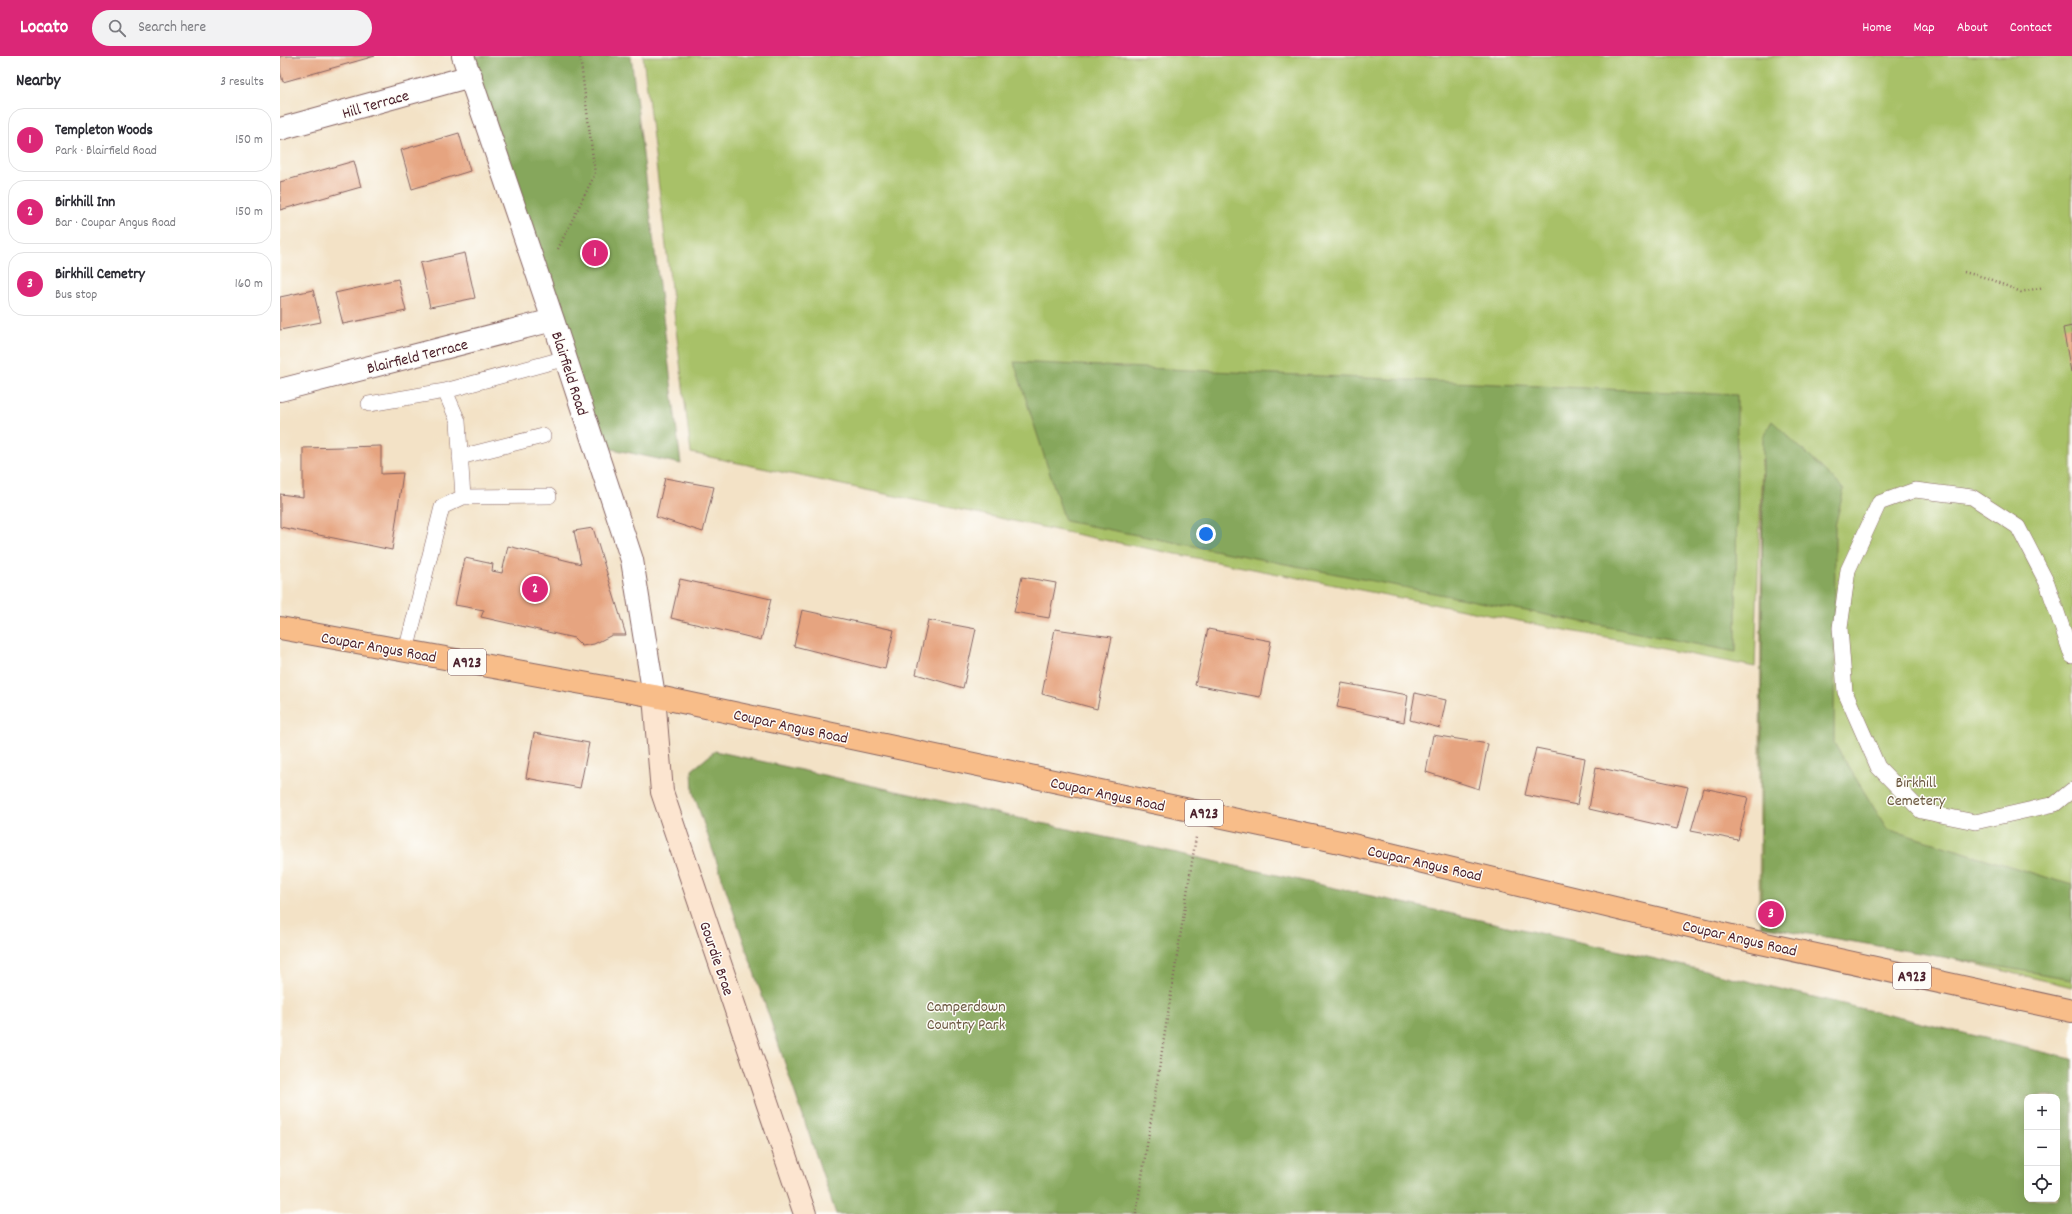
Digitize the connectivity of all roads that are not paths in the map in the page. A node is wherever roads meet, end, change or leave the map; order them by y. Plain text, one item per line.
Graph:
1 (463, 56) edge
2 (471, 76) junction
3 (280, 129) edge
4 (553, 320) junction
5 (566, 358) junction
6 (280, 390) edge
7 (445, 391) junction
8 (369, 404) dead end
9 (543, 436) dead end
10 (460, 457) junction
11 (549, 496) dead end
12 (463, 497) junction
13 (280, 628) edge
14 (406, 651) junction
15 (2072, 656) edge
16 (654, 696) junction
17 (2072, 790) edge
18 (2072, 1011) edge
19 (805, 1214) edge

1 - 2 street, Blairfield Road
2 - 3 street, Hill Terrace
2 - 4 street, Blairfield Road
4 - 5 street, Blairfield Road
4 - 6 street, Blairfield Terrace
5 - 7 lane
5 - 16 street, Blairfield Road
7 - 8 lane
7 - 10 lane
9 - 10 lane
10 - 12 lane
11 - 12 lane
12 - 14 lane
13 - 14 main road, Coupar Angus Road / A923
14 - 16 main road, Coupar Angus Road / A923
15 - 17 lane
16 - 18 main road, Coupar Angus Road / A923
16 - 19 street, Gourdie Brae

